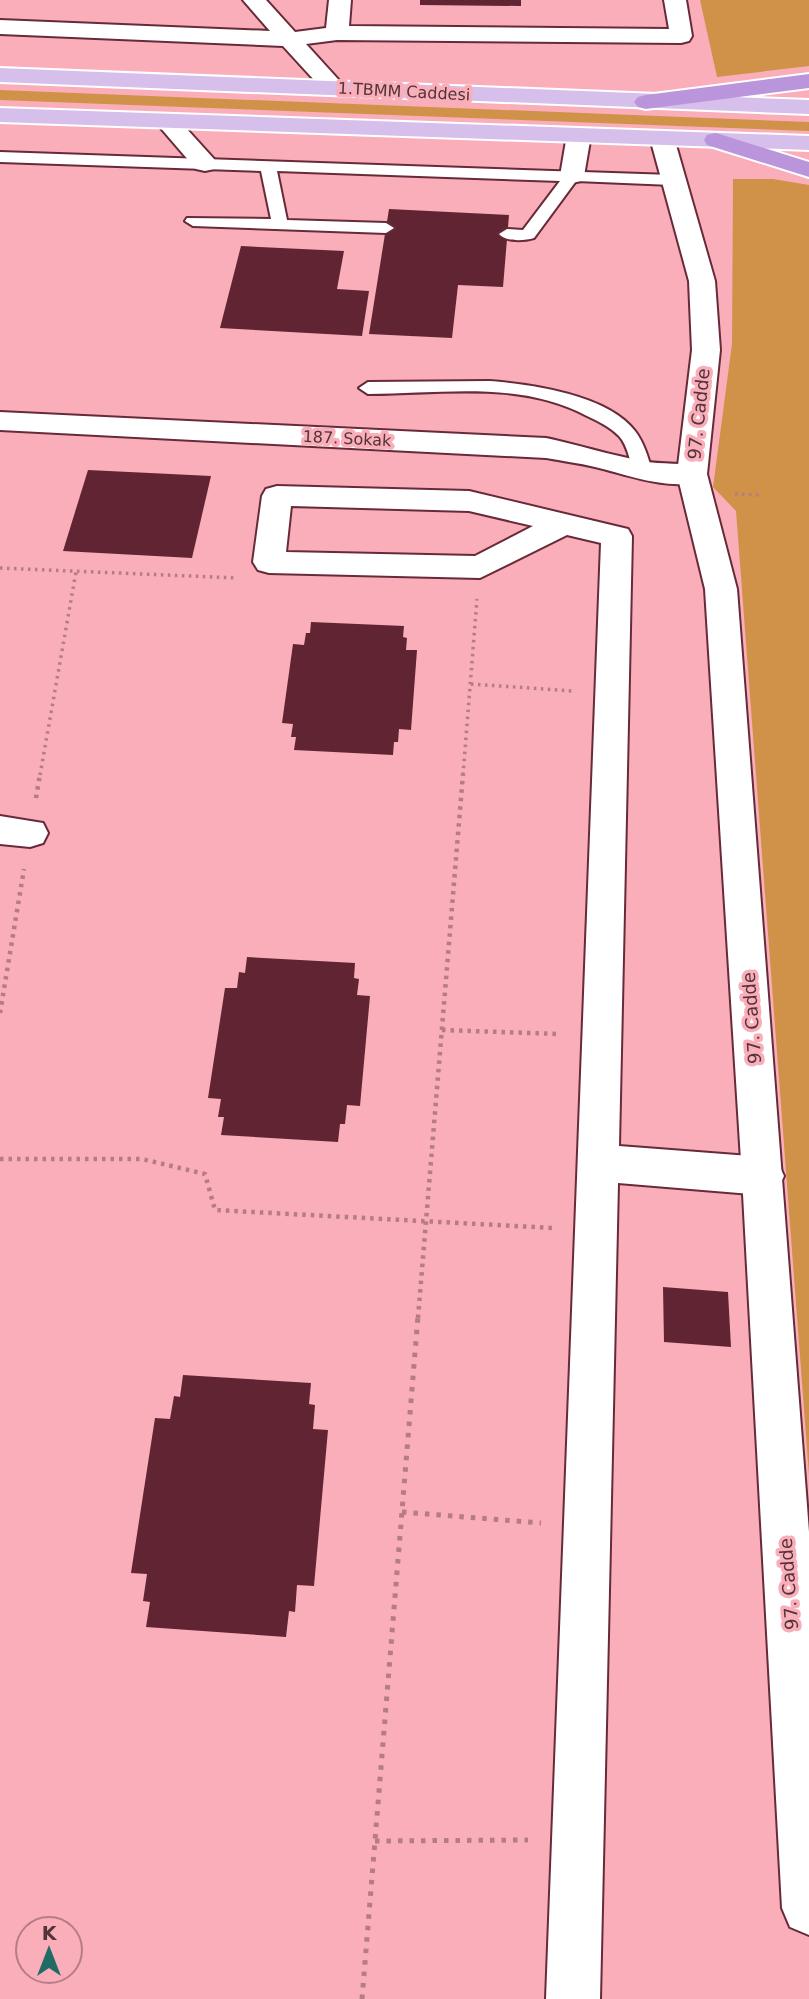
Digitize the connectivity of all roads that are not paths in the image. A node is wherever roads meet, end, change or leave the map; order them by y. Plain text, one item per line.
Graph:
1 (254, 0) edge
2 (340, 0) edge
3 (675, 0) edge
4 (0, 27) edge
5 (337, 33) junction
6 (290, 39) junction
7 (0, 75) edge
8 (809, 81) edge
9 (334, 88) junction
10 (646, 102) junction
11 (809, 107) edge
12 (0, 115) edge
13 (167, 121) junction
14 (579, 135) junction
15 (662, 138) junction
16 (716, 140) junction
17 (809, 143) edge
18 (0, 157) edge
19 (205, 164) junction
20 (268, 166) junction
21 (809, 170) edge
22 (572, 176) junction
23 (672, 180) junction
24 (193, 221) dead end
25 (280, 224) junction
26 (386, 228) dead end
27 (507, 234) dead end
28 (368, 388) dead end
29 (0, 421) edge
30 (643, 471) junction
31 (692, 474) junction
32 (563, 524) junction
33 (598, 1163) junction
34 (763, 1176) junction
35 (809, 1908) edge
36 (573, 1999) edge

1 - 6 street
2 - 5 street
3 - 5 street
4 - 6 street
5 - 6 street
6 - 9 street
7 - 9 main road, 1.TBMM Caddesi
8 - 10 highway
9 - 10 main road, 1.TBMM Caddesi
10 - 11 main road, 1.TBMM Caddesi
12 - 13 main road
13 - 14 main road
13 - 19 street
14 - 15 main road
14 - 22 street
15 - 16 main road
15 - 23 street, 97. Cadde
16 - 17 main road
16 - 21 highway
18 - 19 lane
19 - 20 lane
20 - 22 lane
20 - 25 lane
22 - 23 lane
22 - 27 lane
23 - 31 street, 97. Cadde
24 - 25 lane
25 - 26 lane
28 - 30 lane
29 - 30 street, 187. Sokak
30 - 31 street, 187. Sokak
31 - 34 street, 97. Cadde
32 - 32 street
32 - 33 street
33 - 34 street
33 - 36 street
34 - 35 street, 97. Cadde

